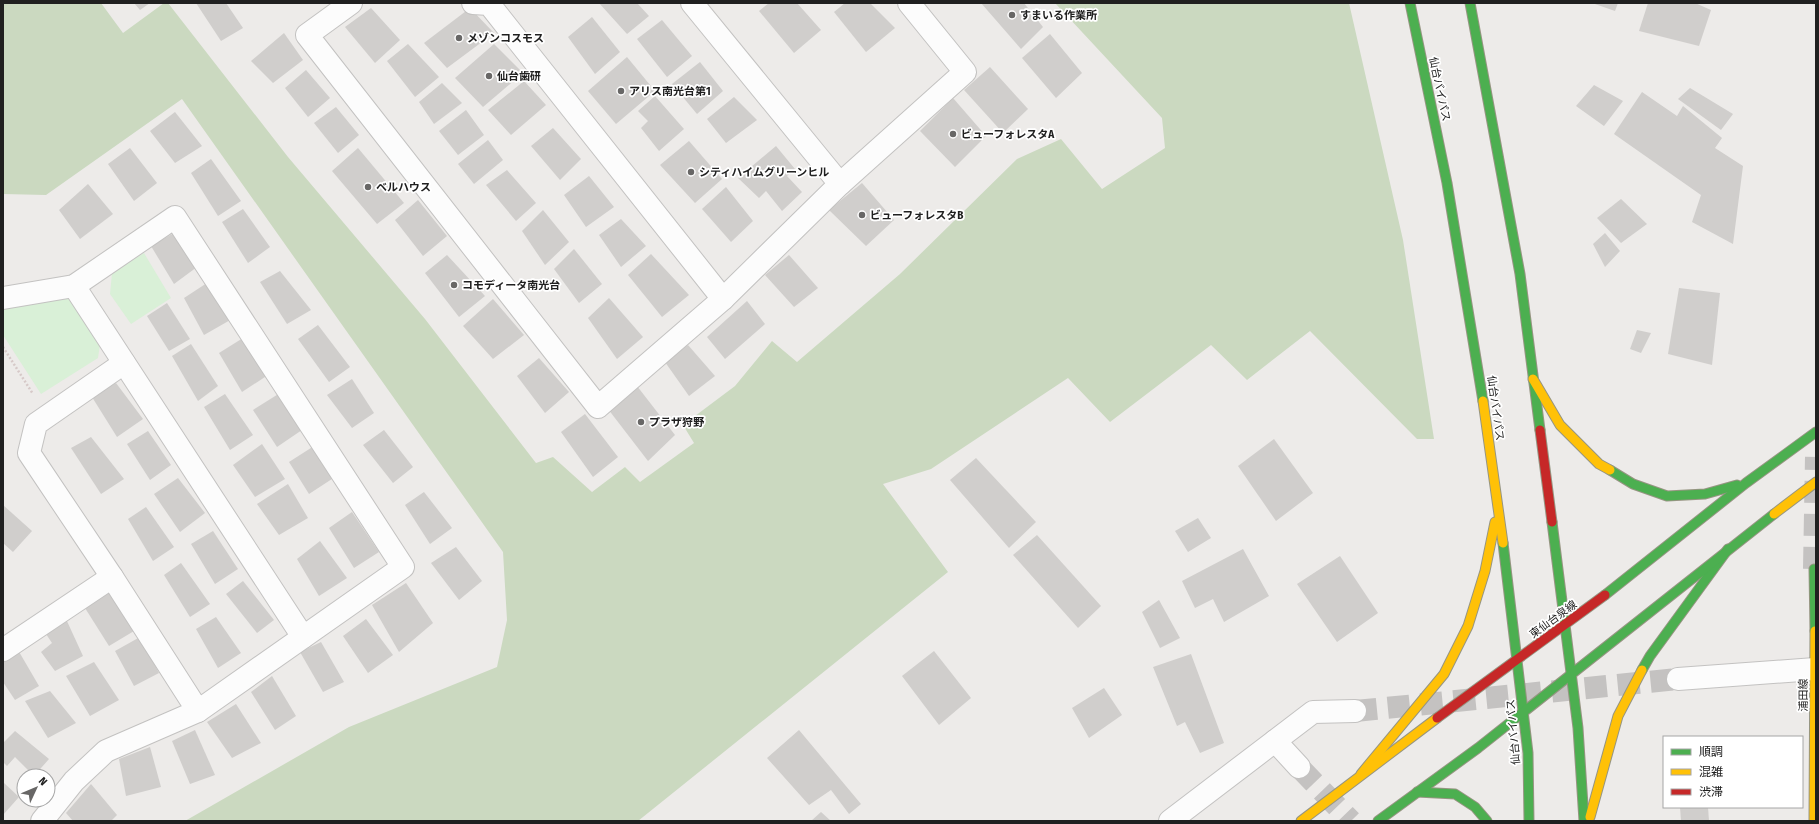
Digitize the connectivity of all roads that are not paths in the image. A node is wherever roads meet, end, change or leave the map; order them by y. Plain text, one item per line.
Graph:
1 (351, 3) edge
2 (473, 3) edge
3 (692, 3) edge
4 (909, 3) edge
5 (1410, 3) edge
6 (1470, 3) edge
7 (840, 184) junction
8 (74, 286) junction
9 (3, 298) edge
10 (722, 299) junction
11 (124, 363) junction
12 (1533, 379) junction
13 (1816, 432) edge
14 (1816, 482) edge
15 (1746, 483) junction
16 (1498, 505) junction
17 (1728, 550) junction
18 (1814, 569) dead end
19 (112, 577) junction
20 (1565, 624) junction
21 (303, 638) junction
22 (3, 650) edge
23 (1518, 659) junction
24 (1815, 669) junction
25 (1571, 673) junction
26 (1678, 679) tunnel mouth
27 (1355, 711) tunnel mouth
28 (1524, 711) junction
29 (198, 712) junction
30 (1275, 741) junction
31 (1299, 767) tunnel mouth
32 (1361, 774) junction
33 (1417, 792) junction
34 (42, 821) edge
35 (1170, 821) edge
36 (1301, 821) edge
37 (1378, 821) edge
38 (1487, 821) edge
39 (1529, 821) edge
40 (1584, 821) edge
41 (1588, 821) edge
42 (1814, 821) edge

1 - 10 street
2 - 10 street
3 - 7 street
4 - 7 street
5 - 16 main road, 仙台バイパス
6 - 12 main road
7 - 10 street
8 - 9 street
8 - 11 street
8 - 21 street
11 - 19 street
11 - 21 street
12 - 15 main road
12 - 20 main road
13 - 15 main road, 東仙台泉線
14 - 17 main road
15 - 20 main road, 東仙台泉線
16 - 23 main road, 仙台バイパス
16 - 32 main road
17 - 25 main road
17 - 41 main road
18 - 24 main road, 浦田線
19 - 22 street
19 - 29 street
20 - 23 main road, 東仙台泉線
20 - 25 main road
21 - 29 street
23 - 28 main road, 仙台バイパス
23 - 32 main road, 東仙台泉線
24 - 26 street
24 - 42 main road, 浦田線
25 - 28 main road
25 - 40 main road
27 - 30 street
28 - 33 main road
28 - 39 main road, 仙台バイパス
29 - 34 street
30 - 31 street
30 - 35 street
32 - 36 main road, 東仙台泉線
33 - 37 main road
33 - 38 main road

